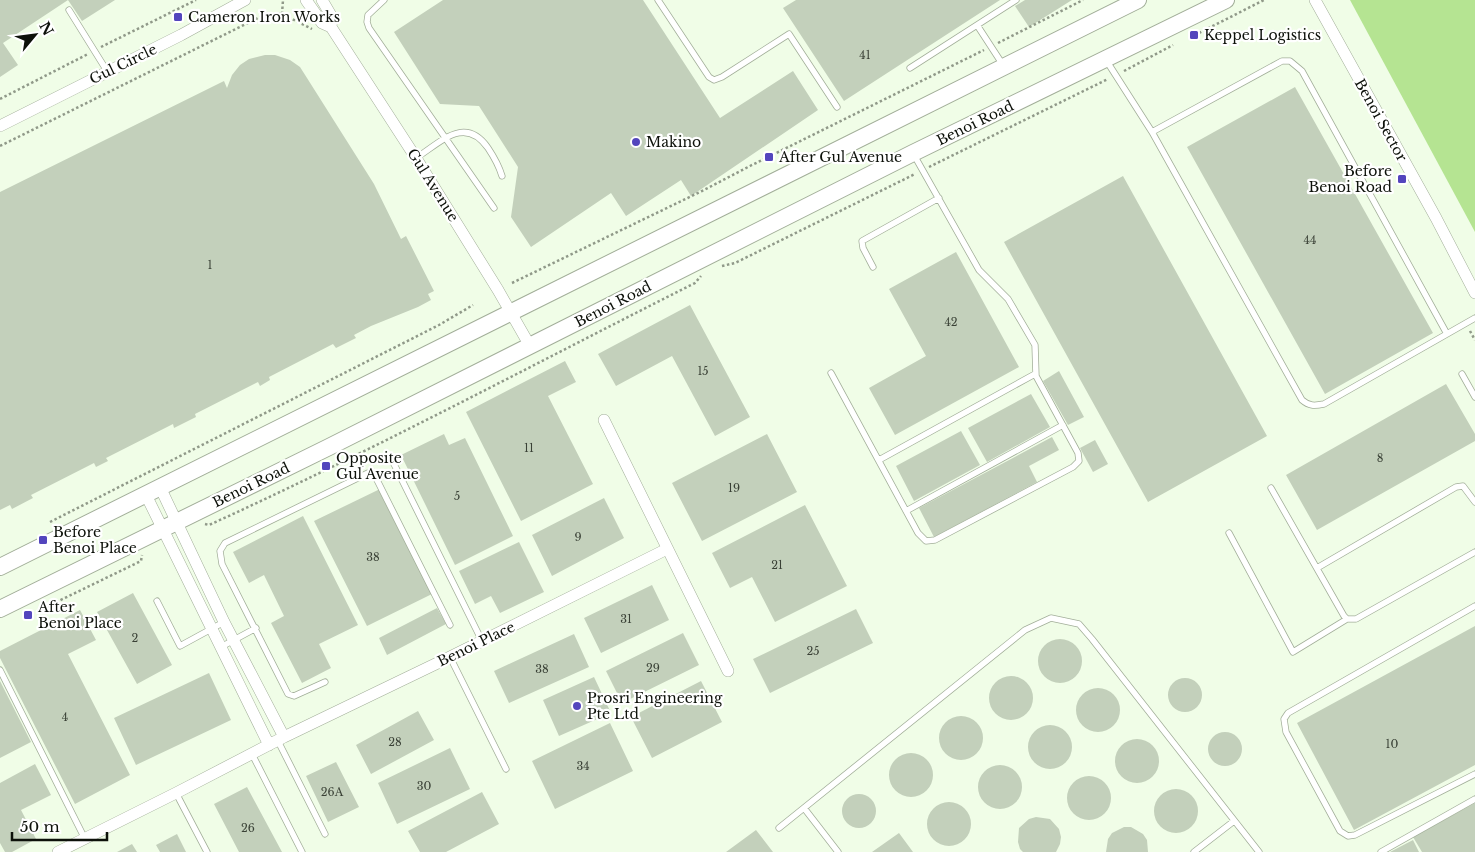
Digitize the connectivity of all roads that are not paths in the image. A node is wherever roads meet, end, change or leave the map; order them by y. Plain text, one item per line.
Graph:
1 (245, 0) edge
2 (306, 0) edge
3 (322, 0) edge
4 (384, 0) edge
5 (658, 0) edge
6 (1016, 0) edge
7 (1138, 0) edge
8 (1226, 0) edge
9 (1314, 0) edge
10 (69, 10) dead end
11 (976, 25) junction
12 (331, 27) junction
13 (1106, 60) junction
14 (1004, 67) junction
15 (910, 68) dead end
16 (107, 72) junction
17 (837, 106) dead end
18 (0, 126) edge
19 (1152, 132) junction
20 (446, 138) junction
21 (913, 153) junction
22 (416, 158) junction
23 (502, 176) dead end
24 (939, 198) junction
25 (494, 208) dead end
26 (873, 267) dead end
27 (1471, 278) edge
28 (1475, 293) edge
29 (512, 312) junction
30 (1475, 318) edge
31 (1447, 334) junction
32 (530, 346) junction
33 (831, 373) dead end
34 (1035, 374) junction
35 (1462, 374) dead end
36 (1475, 397) edge
37 (604, 420) dead end
38 (1063, 425) junction
39 (879, 460) junction
40 (393, 462) dead end
41 (1271, 488) dead end
42 (153, 491) junction
43 (1475, 502) edge
44 (906, 511) junction
45 (170, 525) junction
46 (1229, 533) dead end
47 (667, 549) junction
48 (1475, 552) edge
49 (0, 567) edge
50 (1317, 568) junction
51 (157, 601) dead end
52 (1475, 606) edge
53 (0, 609) edge
54 (1347, 619) junction
55 (224, 622) junction
56 (450, 625) dead end
57 (256, 628) junction
58 (212, 629) junction
59 (234, 640) junction
60 (482, 641) junction
61 (221, 647) junction
62 (450, 657) junction
63 (0, 670) edge
64 (728, 671) dead end
65 (325, 682) dead end
66 (277, 741) junction
67 (252, 754) junction
68 (506, 769) dead end
69 (1475, 774) edge
70 (176, 794) junction
71 (1475, 799) edge
72 (804, 808) junction
73 (1234, 821) junction
74 (778, 828) dead end
75 (325, 834) dead end
76 (85, 839) junction
77 (58, 852) edge
78 (207, 852) edge
79 (302, 852) edge
80 (838, 852) edge
81 (1194, 852) edge
82 (1259, 852) edge
83 (1381, 852) edge

1 - 16 street, Gul Circle
2 - 12 street, Gul Avenue
3 - 12 street, Gul Avenue
4 - 20 lane
5 - 17 lane
6 - 11 lane
7 - 14 main road
8 - 13 main road, Benoi Road
9 - 27 street, Benoi Sector
10 - 16 lane
11 - 14 lane
11 - 15 lane
12 - 22 street, Gul Avenue
13 - 19 lane
13 - 21 main road, Benoi Road
14 - 29 main road
16 - 18 street, Gul Circle
19 - 31 lane
19 - 31 lane
20 - 22 lane
20 - 23 lane
20 - 25 lane
21 - 24 lane
21 - 32 main road, Benoi Road
22 - 29 street, Gul Avenue
24 - 26 lane
24 - 34 lane
27 - 28 street, Benoi Sector
29 - 32 street, Gul Avenue
29 - 42 main road
30 - 31 lane
32 - 45 main road, Benoi Road
33 - 39 lane
34 - 38 lane
34 - 39 lane
35 - 36 lane
37 - 47 street
38 - 44 lane
38 - 44 lane
39 - 44 lane
40 - 60 lane
41 - 50 lane
42 - 45 street
42 - 45 street
42 - 49 main road
43 - 50 lane
45 - 53 main road, Benoi Road
45 - 55 street
45 - 58 street
46 - 54 lane
47 - 60 street, Benoi Place
47 - 64 street
48 - 54 lane
50 - 54 lane
51 - 58 lane
52 - 69 lane
55 - 58 lane
55 - 59 street
56 - 57 lane
57 - 59 lane
57 - 65 lane
58 - 61 street
59 - 61 lane
59 - 66 street
60 - 62 street, Benoi Place
61 - 66 street
62 - 66 street, Benoi Place
62 - 68 lane
63 - 76 lane
66 - 67 street, Benoi Place
66 - 75 lane
67 - 70 street, Benoi Place
67 - 79 lane
70 - 76 street, Benoi Place
70 - 78 lane
71 - 83 lane
72 - 73 lane
72 - 74 lane
72 - 80 lane
73 - 81 lane
73 - 82 lane
76 - 77 street, Benoi Place

